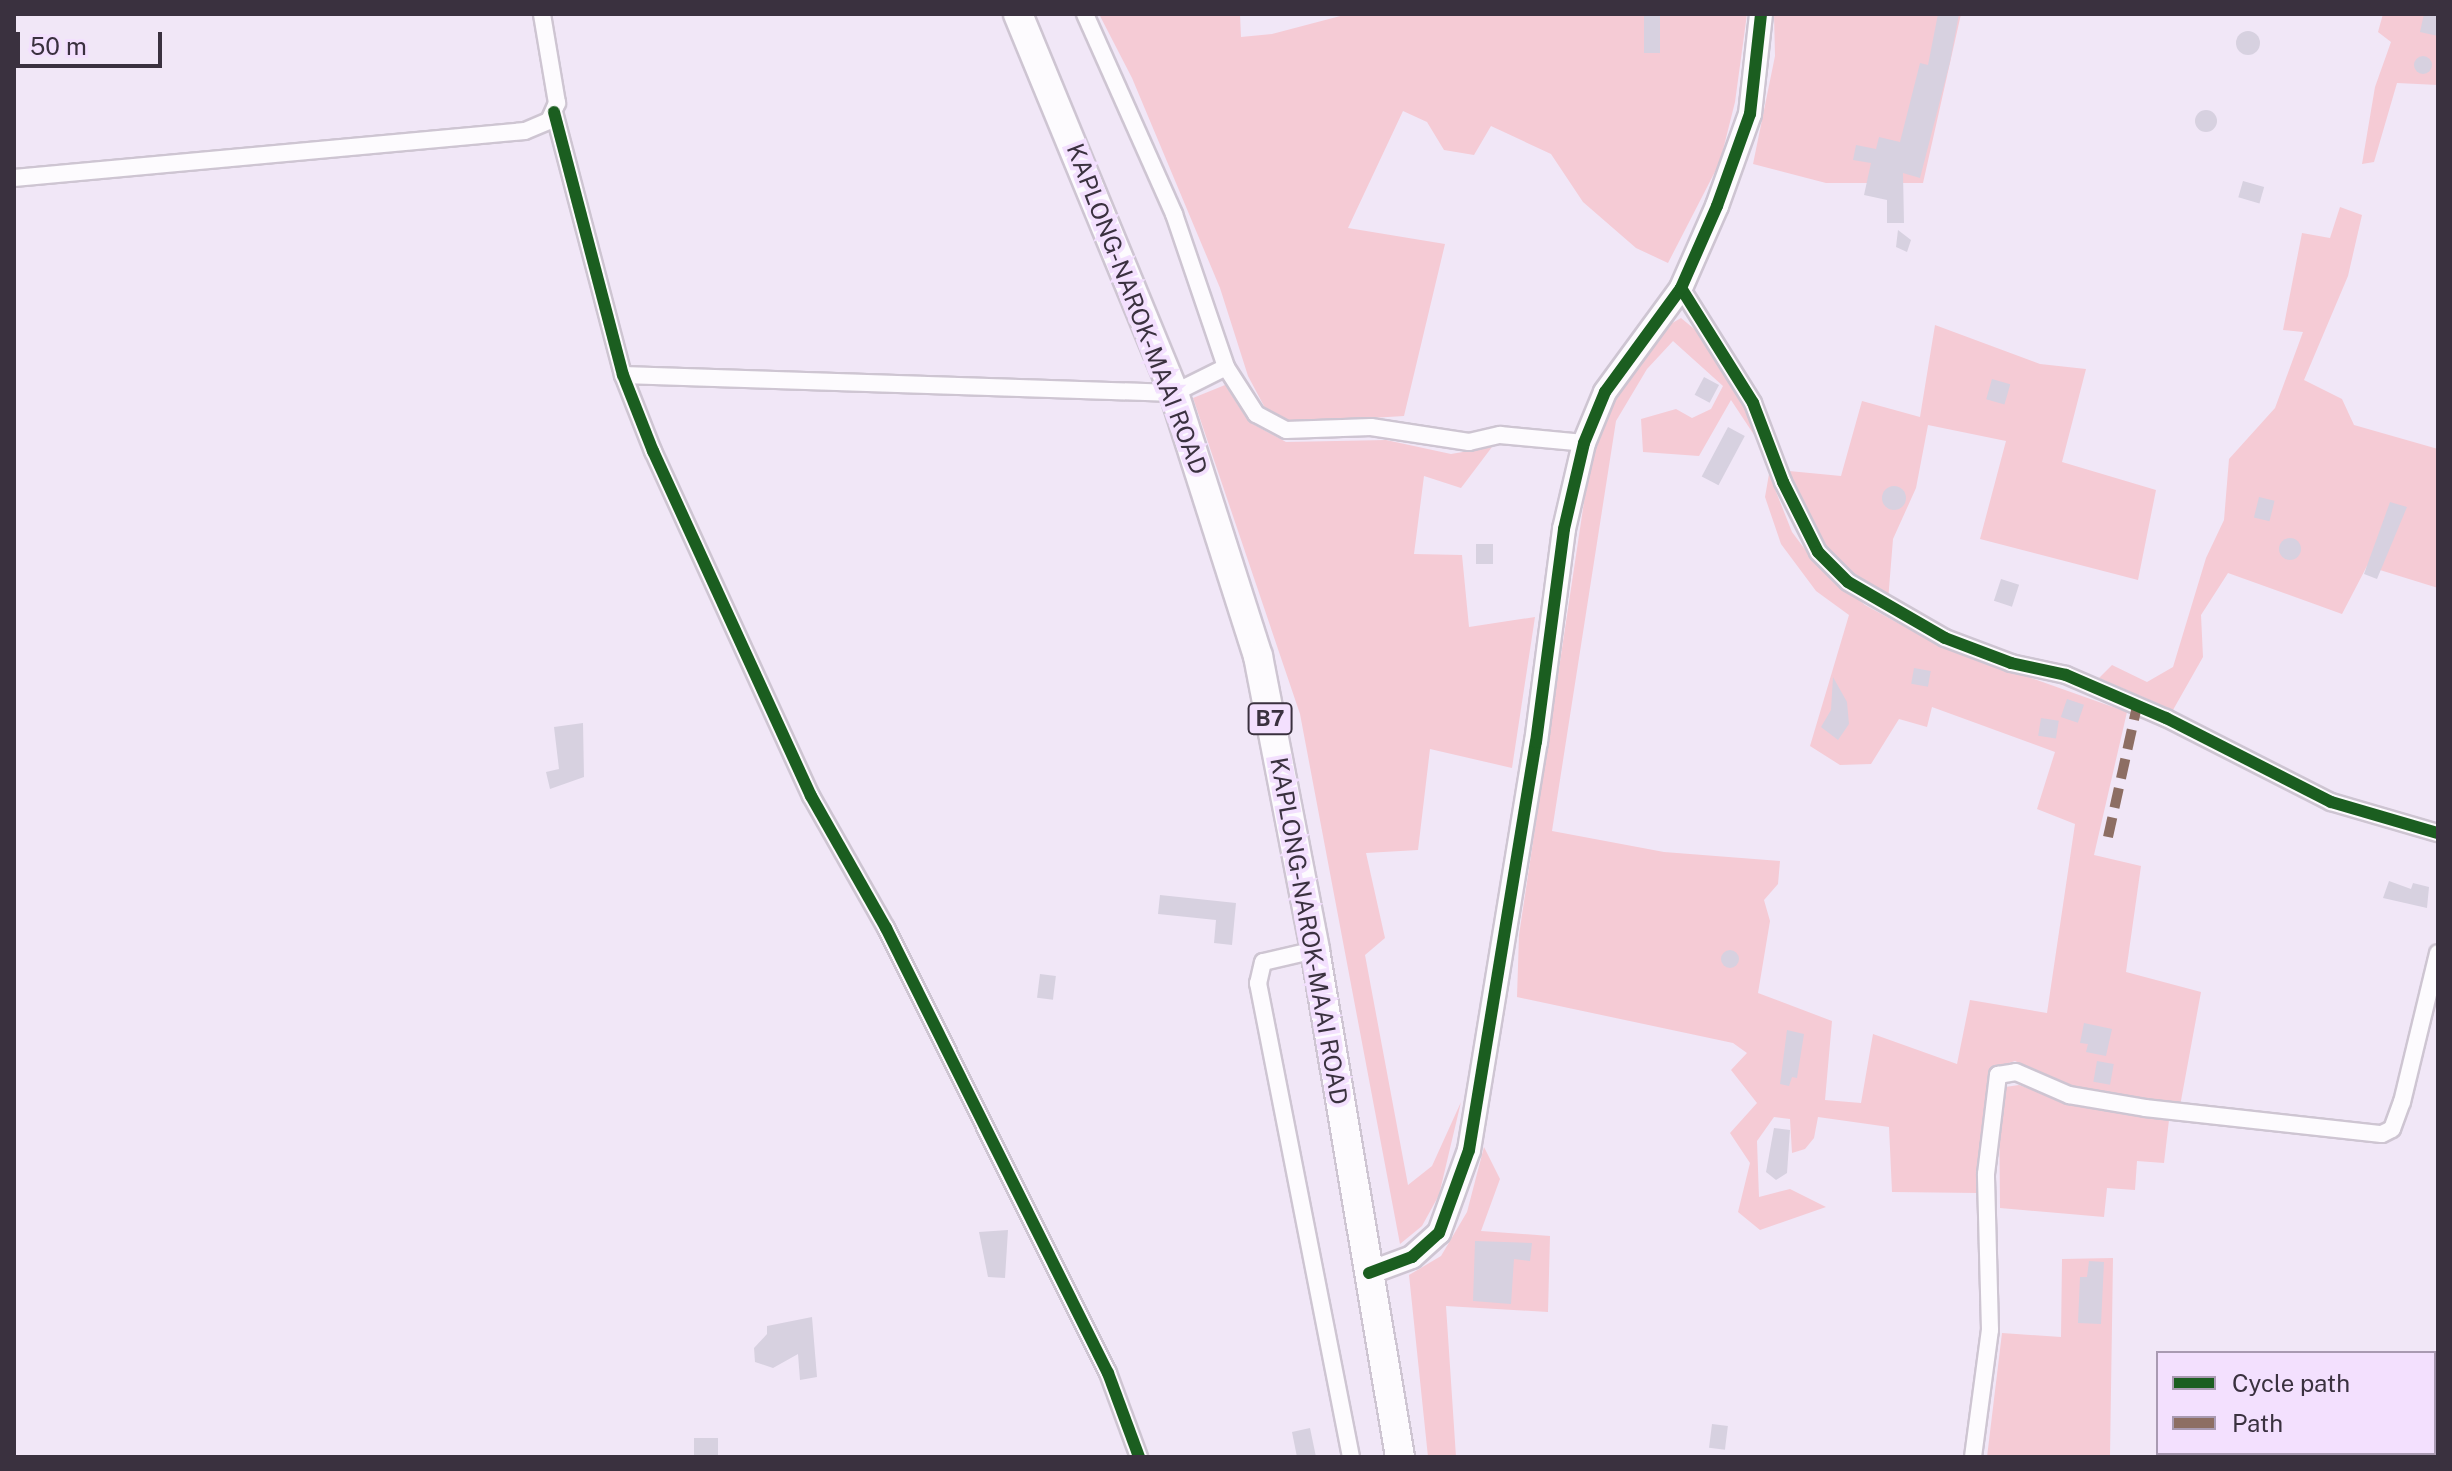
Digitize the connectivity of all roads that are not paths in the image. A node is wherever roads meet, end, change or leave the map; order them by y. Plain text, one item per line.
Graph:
1 (542, 14) edge
2 (1018, 14) edge
3 (1085, 14) edge
4 (1761, 14) edge
5 (554, 112) junction
6 (14, 178) edge
7 (1681, 288) junction
8 (1226, 367) junction
9 (623, 375) junction
10 (1174, 393) junction
11 (1584, 443) junction
12 (2438, 833) edge
13 (1315, 950) junction
14 (2438, 953) edge
15 (1369, 1273) junction
16 (1139, 1457) edge
17 (1351, 1457) edge
18 (1400, 1457) edge
19 (1973, 1457) edge

1 - 5 street
2 - 10 highway, KAPLONG-NAROK-MAAI ROAD / B7
3 - 8 street
4 - 7 street
5 - 6 street
5 - 9 street
7 - 11 street
7 - 12 street
8 - 10 street
8 - 11 street
9 - 10 street
9 - 16 street
10 - 13 highway, KAPLONG-NAROK-MAAI ROAD / B7
11 - 15 street
13 - 15 highway, KAPLONG-NAROK-MAAI ROAD / B7
13 - 17 street
14 - 19 street
15 - 18 highway, KAPLONG-NAROK-MAAI ROAD / B7

